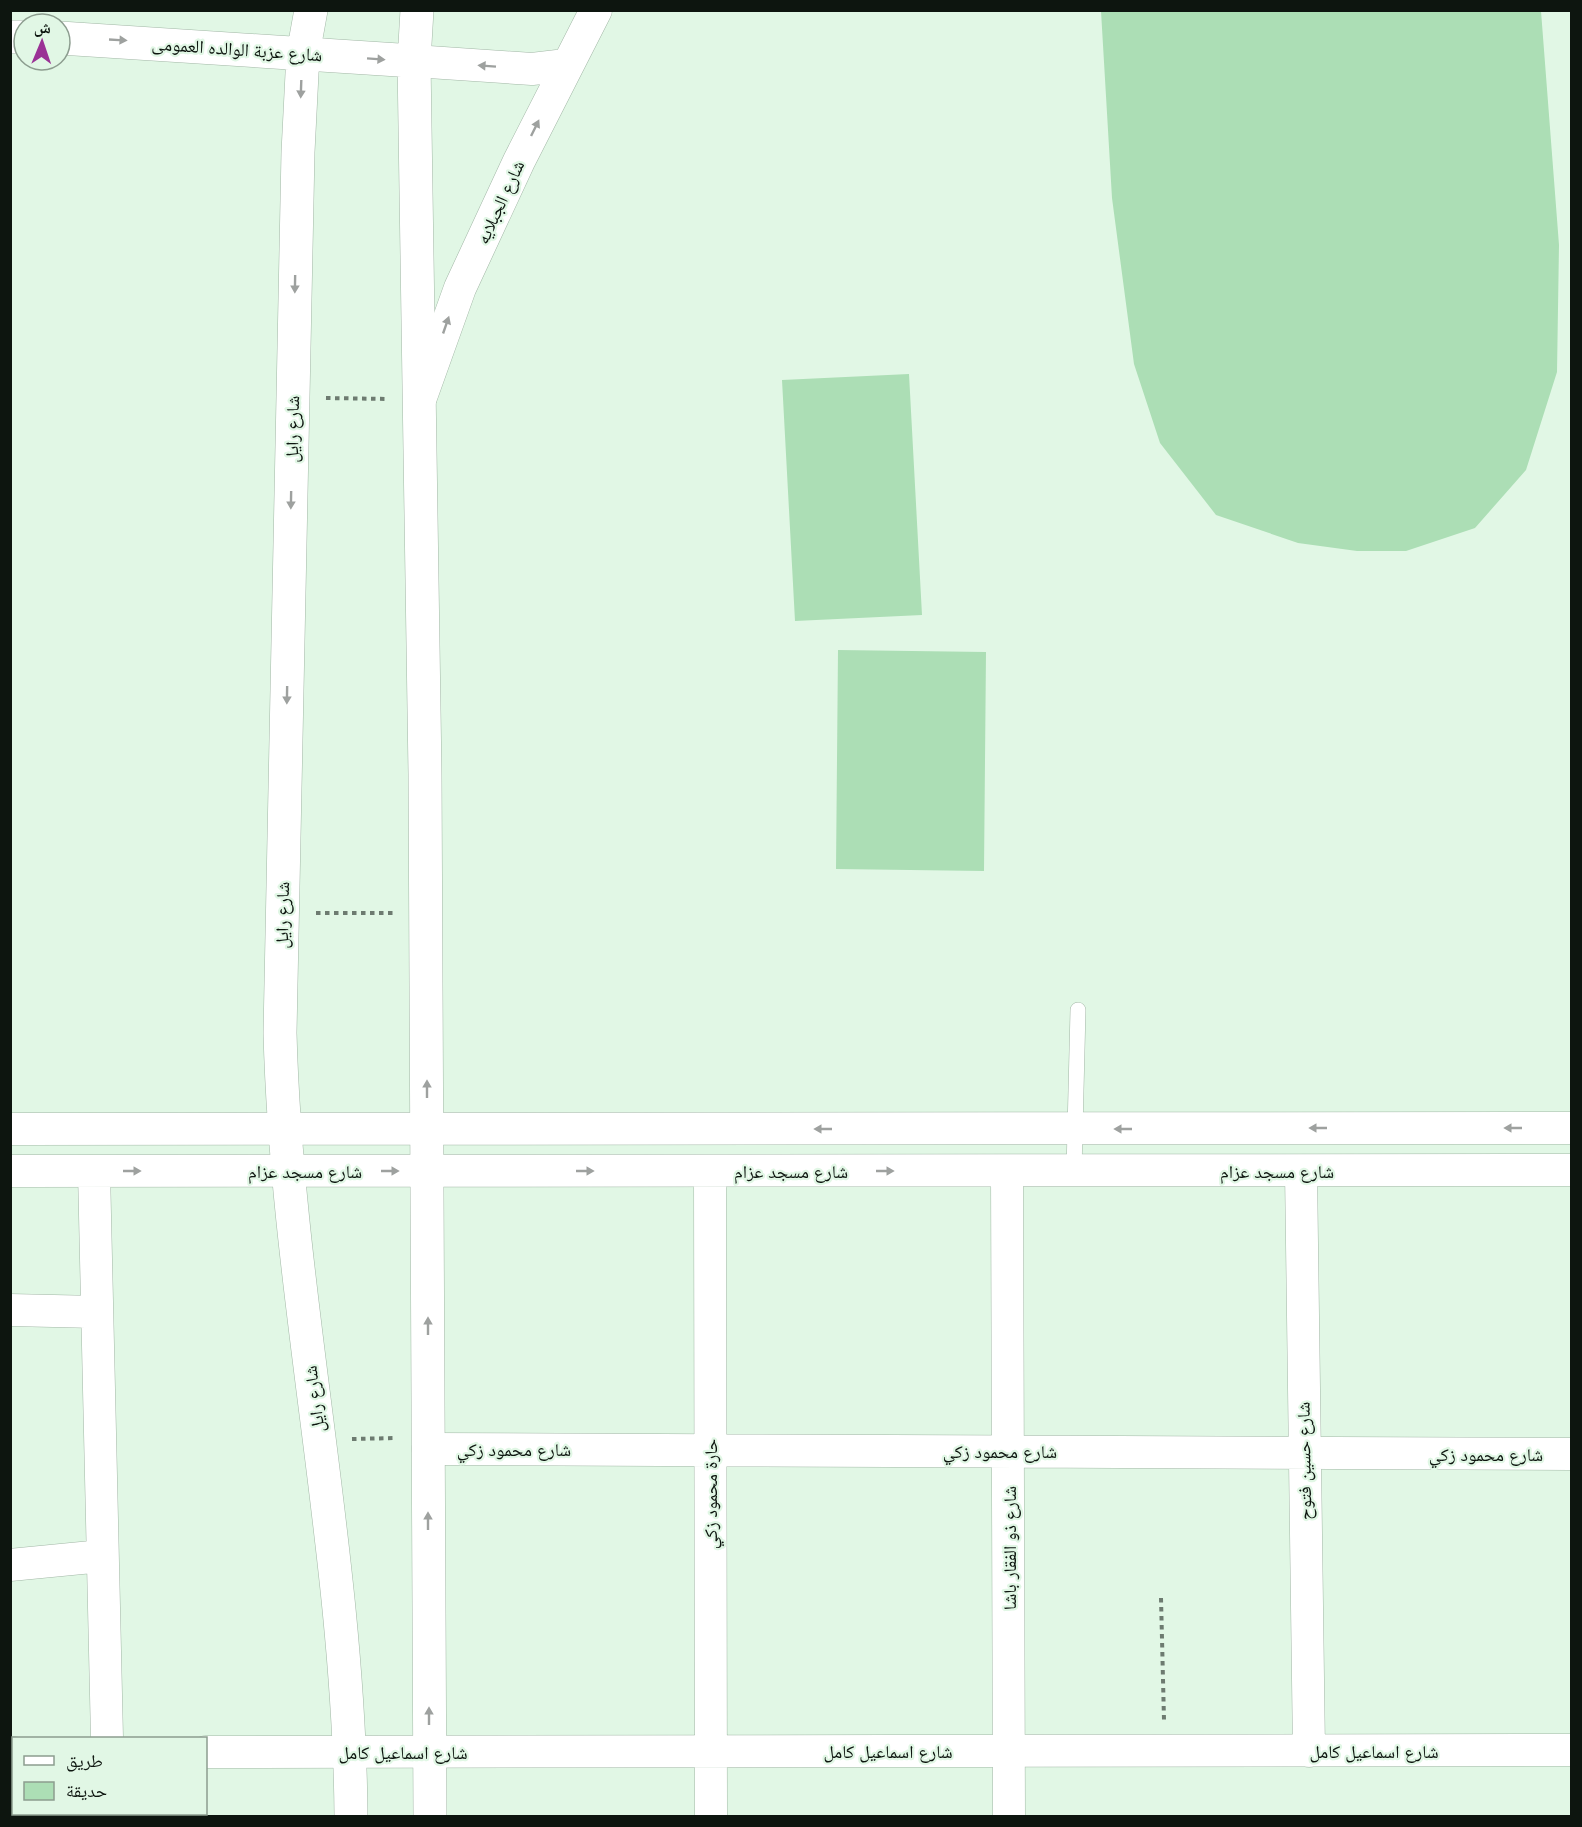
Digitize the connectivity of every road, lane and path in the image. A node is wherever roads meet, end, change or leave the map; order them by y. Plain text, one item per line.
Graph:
1 (311, 10) edge
2 (417, 10) edge
3 (596, 10) edge
4 (72, 39) edge
5 (303, 54) junction
6 (414, 61) junction
7 (566, 65) junction
8 (293, 398) junction
9 (420, 400) junction
10 (282, 913) junction
11 (425, 913) junction
12 (1078, 1010) dead end
13 (1572, 1128) edge
14 (10, 1129) edge
15 (1075, 1129) junction
16 (283, 1130) junction
17 (427, 1130) junction
18 (1572, 1170) edge
19 (10, 1171) edge
20 (94, 1171) junction
21 (427, 1171) junction
22 (1007, 1171) junction
23 (1074, 1171) junction
24 (1301, 1171) junction
25 (287, 1172) junction
26 (710, 1172) junction
27 (10, 1310) edge
28 (97, 1312) junction
29 (318, 1440) junction
30 (428, 1443) junction
31 (710, 1450) junction
32 (1009, 1451) junction
33 (1304, 1453) junction
34 (1572, 1454) edge
35 (102, 1556) junction
36 (10, 1565) edge
37 (1161, 1598) dead end
38 (107, 1737) edge
39 (1572, 1750) edge
40 (1009, 1751) junction
41 (1165, 1751) junction
42 (1309, 1751) junction
43 (207, 1752) edge
44 (351, 1752) junction
45 (429, 1752) junction
46 (711, 1752) junction
47 (351, 1816) edge
48 (430, 1816) edge
49 (711, 1816) edge
50 (1009, 1816) edge

1 - 5 street, شارع رايل
2 - 6 street
3 - 7 street, شارع الجبلايه
4 -> 5 street, شارع عزبة الوالده العمومى
5 -> 6 street, شارع عزبة الوالده العمومى
5 -> 8 street, شارع رايل
7 -> 6 street
6 - 9 street
9 -> 7 street, شارع الجبلايه
8 - 9 path
8 -> 10 street, شارع رايل
9 - 11 street
10 - 11 path
10 - 16 street, شارع رايل
17 -> 11 street
12 - 15 lane
13 -> 15 street
14 - 16 street
15 -> 17 street
15 - 23 lane
16 - 17 street
16 - 25 street, شارع رايل
17 - 21 street
18 - 24 street, شارع مسجد عزام
19 - 20 street, شارع مسجد عزام
20 -> 25 street, شارع مسجد عزام
20 - 28 street
25 -> 21 street, شارع مسجد عزام
21 -> 26 street, شارع مسجد عزام
30 -> 21 street
22 - 23 street, شارع مسجد عزام
26 -> 22 street, شارع مسجد عزام
22 - 32 street, شارع ذو الفقار باشا
23 - 24 street, شارع مسجد عزام
24 - 33 street, شارع حسين فتوح
25 - 29 street, شارع رايل
26 - 31 street, حارة محمود زكي
27 - 28 street
28 - 35 street
29 - 30 path
29 - 44 street, شارع رايل
30 - 31 street, شارع محمود زكي
45 -> 30 street
31 - 32 street, شارع محمود زكي
31 - 46 street, حارة محمود زكي
32 - 33 street, شارع محمود زكي
32 - 40 street, شارع ذو الفقار باشا
33 - 34 street, شارع محمود زكي
33 - 42 street, شارع حسين فتوح
35 - 36 street
35 - 38 street
37 - 41 path
39 - 42 street, شارع اسماعيل كامل
40 - 41 street, شارع اسماعيل كامل
40 - 46 street, شارع اسماعيل كامل
40 - 50 street, شارع ذو الفقار باشا
41 - 42 street, شارع اسماعيل كامل
43 - 44 street, شارع اسماعيل كامل
44 - 45 street, شارع اسماعيل كامل
44 - 47 street, شارع رايل
45 - 46 street, شارع اسماعيل كامل
45 - 48 street
46 - 49 street, حارة محمود زكي

